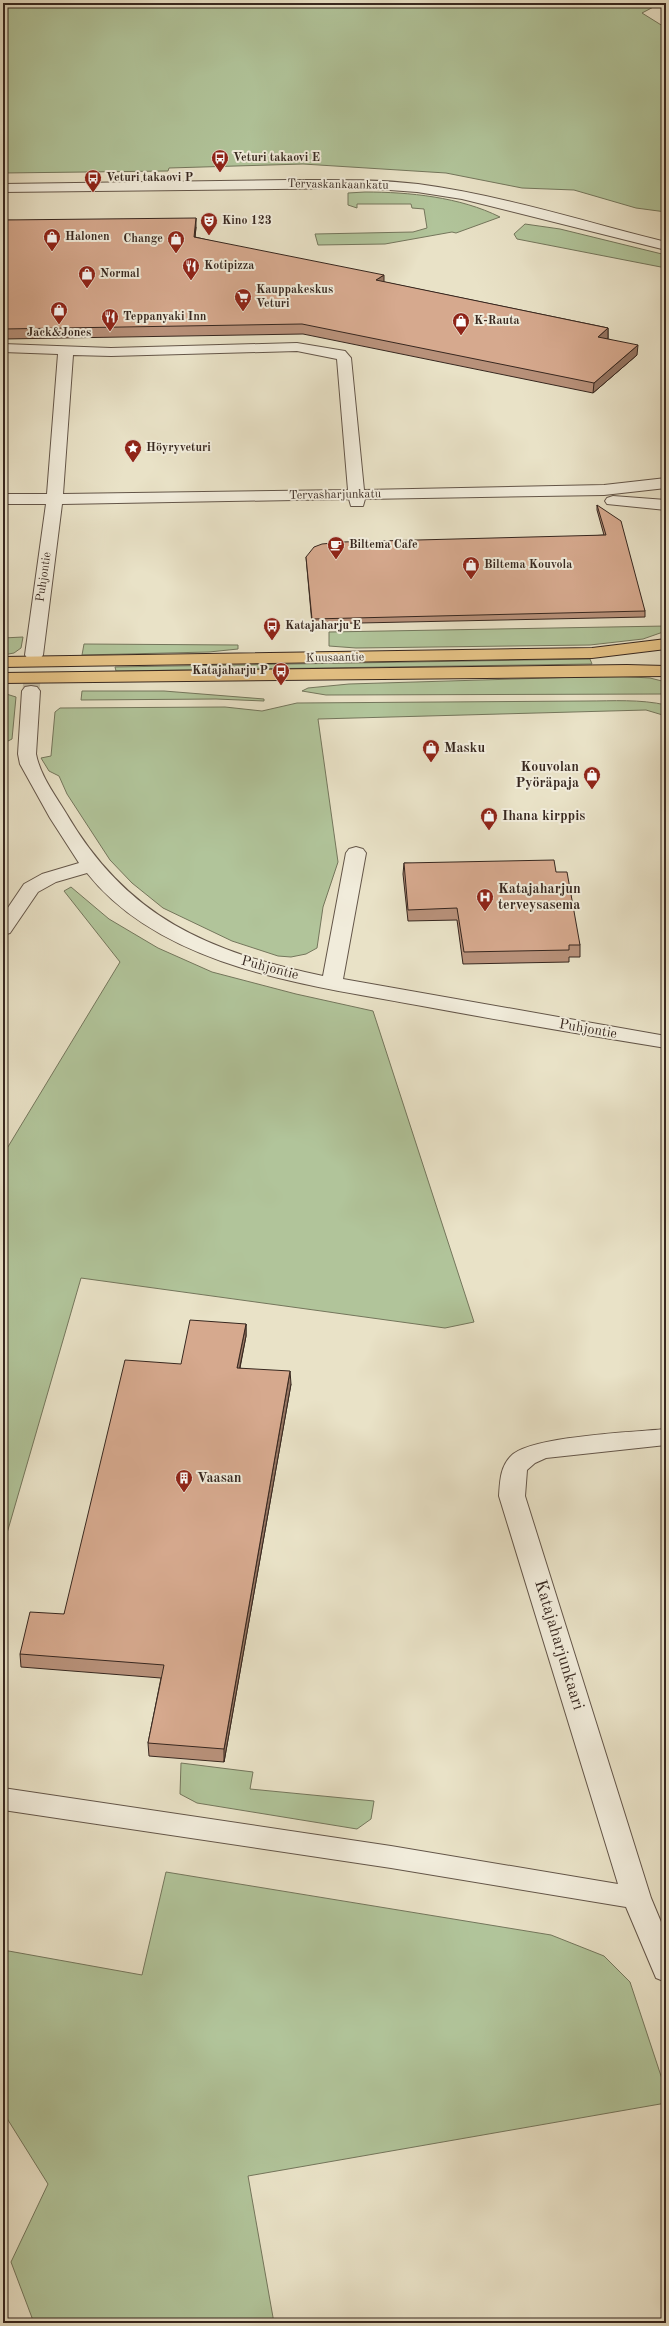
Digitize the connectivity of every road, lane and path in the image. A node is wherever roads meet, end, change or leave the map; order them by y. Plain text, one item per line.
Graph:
1 (3, 182) edge
2 (3, 188) edge
3 (666, 238) edge
4 (666, 246) edge
5 (3, 348) edge
6 (66, 349) junction
7 (666, 483) edge
8 (3, 499) edge
9 (358, 499) junction
10 (54, 503) junction
11 (666, 504) edge
12 (3, 508) edge
13 (666, 644) edge
14 (34, 655) tunnel mouth
15 (3, 662) edge
16 (666, 671) edge
17 (3, 678) edge
18 (31, 691) tunnel mouth
19 (356, 853) dead end
20 (89, 866) junction
21 (3, 929) edge
22 (332, 983) junction
23 (666, 1042) edge
24 (666, 1437) edge
25 (3, 1799) edge
26 (637, 1898) junction
27 (666, 1970) edge

1 - 3 street, Tervaskankaankatu
2 - 4 street, Tervaskankaankatu
5 - 6 street
6 - 9 street
6 - 10 street, Puhjontie
7 - 9 street, Tervasharjunkatu
7 - 11 street
8 - 10 street, Tervasharjunkatu
9 - 10 street, Tervasharjunkatu
9 - 11 street, Tervasharjunkatu
10 - 12 street, Tervasharjunkatu
10 - 14 street, Puhjontie
13 - 15 main road, Kuusaantie
16 - 17 main road, Kuusaantie
18 - 20 street, Puhjontie
19 - 22 street
20 - 21 street
20 - 22 street, Puhjontie
22 - 23 street, Puhjontie
24 - 26 street, Katajaharjunkaari
25 - 26 street
26 - 27 street, Katajaharjunkaari

